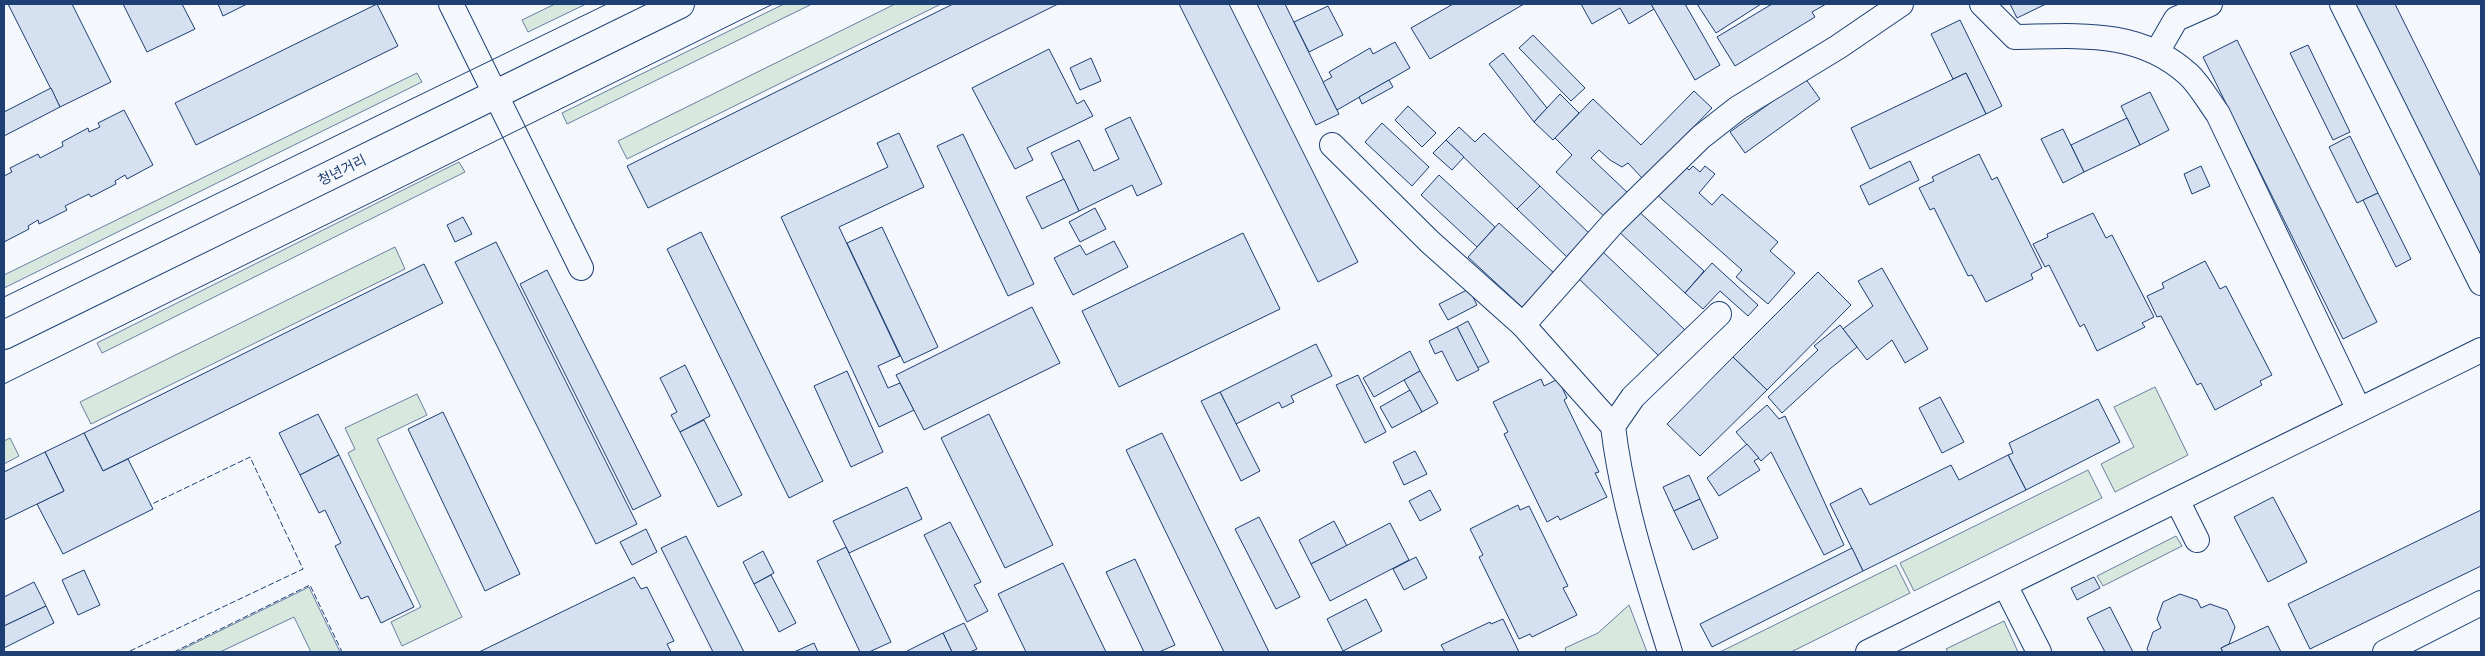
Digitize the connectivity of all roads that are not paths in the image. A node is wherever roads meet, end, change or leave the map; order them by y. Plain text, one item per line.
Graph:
1 (450, 4) edge
2 (680, 4) edge
3 (1901, 4) edge
4 (1982, 4) edge
5 (2210, 4) edge
6 (2342, 4) edge
7 (2157, 52) junction
8 (496, 94) junction
9 (1332, 145) dead end
10 (581, 268) dead end
11 (2481, 284) edge
12 (1719, 314) dead end
13 (1523, 325) junction
14 (4, 335) edge
15 (2481, 350) edge
16 (2359, 410) junction
17 (1613, 426) junction
18 (2177, 500) junction
19 (2197, 540) dead end
20 (2005, 585) junction
21 (2481, 603) edge
22 (1670, 652) edge
23 (1868, 652) edge
24 (2039, 652) edge
25 (2385, 652) edge

1 - 8 street
2 - 8 main road, 청년거리
3 - 13 street
4 - 7 street
5 - 7 street
6 - 11 street
7 - 16 street
8 - 10 street
8 - 14 main road, 청년거리
9 - 13 street
12 - 17 street
13 - 17 street
15 - 16 street
16 - 18 street
17 - 22 street
18 - 19 street
18 - 20 street
20 - 23 street
20 - 24 street
21 - 25 street

